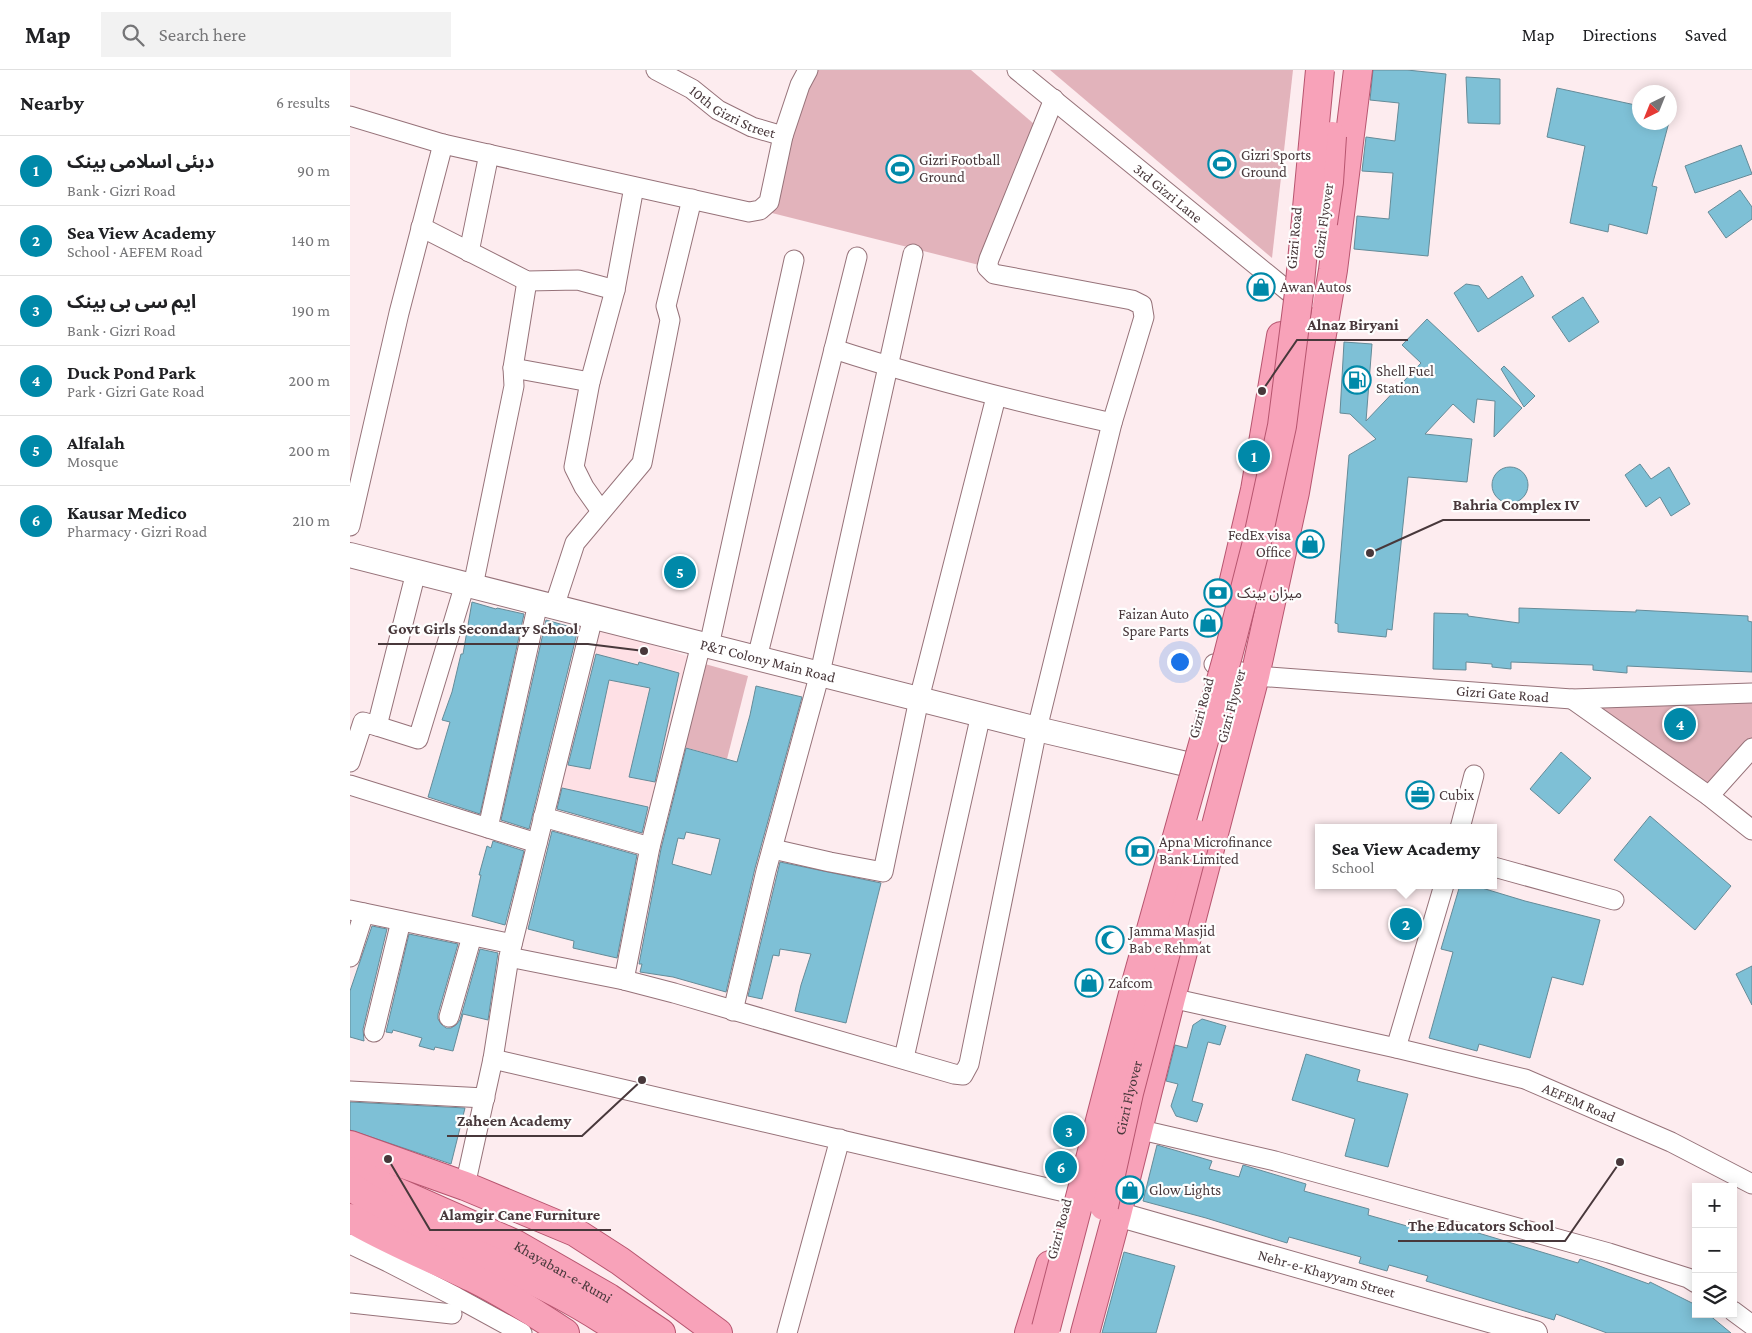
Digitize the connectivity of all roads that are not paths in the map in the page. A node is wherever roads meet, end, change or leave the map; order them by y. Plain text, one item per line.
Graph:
1 (656, 70) edge
2 (808, 70) edge
3 (1017, 70) edge
4 (1309, 70) edge
5 (1320, 70) edge
6 (1337, 70) edge
7 (1358, 70) edge
8 (1054, 99) junction
9 (350, 116) edge
10 (783, 136) junction
11 (443, 144) junction
12 (489, 154) junction
13 (634, 187) junction
14 (692, 199) junction
15 (421, 227) junction
16 (469, 252) junction
17 (913, 254) dead end
18 (857, 257) dead end
19 (794, 260) dead end
20 (527, 280) junction
21 (615, 290) junction
22 (1288, 291) junction
23 (1326, 306) junction
24 (834, 349) junction
25 (888, 367) junction
26 (513, 368) junction
27 (590, 382) junction
28 (996, 397) junction
29 (1112, 424) junction
30 (601, 511) junction
31 (350, 526) edge
32 (350, 555) edge
33 (416, 572) junction
34 (469, 585) junction
35 (546, 605) junction
36 (593, 617) junction
37 (705, 645) junction
38 (757, 658) junction
39 (1213, 664) junction
40 (820, 673) junction
41 (1255, 676) junction
42 (1752, 693) edge
43 (919, 699) junction
44 (1572, 699) junction
45 (981, 714) junction
46 (377, 726) junction
47 (1037, 729) junction
48 (1752, 748) edge
49 (350, 762) edge
50 (1186, 764) junction
51 (1474, 775) dead end
52 (350, 785) edge
53 (1709, 796) junction
54 (543, 817) junction
55 (1461, 824) edge
56 (488, 828) junction
57 (1752, 830) edge
58 (537, 843) junction
59 (650, 847) junction
60 (772, 849) junction
61 (1497, 868) edge
62 (1443, 889) edge
63 (1614, 900) dead end
64 (357, 911) edge
65 (401, 921) junction
66 (472, 936) junction
67 (510, 950) junction
68 (350, 958) edge
69 (624, 980) junction
70 (1171, 998) junction
71 (733, 1011) junction
72 (449, 1017) dead end
73 (374, 1032) dead end
74 (1396, 1048) junction
75 (904, 1058) junction
76 (492, 1059) junction
77 (350, 1090) edge
78 (485, 1098) junction
79 (1137, 1130) junction
80 (840, 1139) junction
81 (350, 1146) edge
82 (350, 1171) edge
83 (1752, 1184) edge
84 (350, 1186) edge
85 (465, 1186) junction
86 (1069, 1193) junction
87 (1118, 1214) junction
88 (350, 1218) edge
89 (350, 1244) edge
90 (1692, 1280) edge
91 (350, 1303) edge
92 (452, 1314) dead end
93 (1737, 1314) edge
94 (1752, 1325) edge
95 (1040, 1332) edge
96 (522, 1333) edge
97 (565, 1333) edge
98 (623, 1333) edge
99 (661, 1333) edge
100 (718, 1333) edge
101 (787, 1333) edge
102 (1074, 1333) edge
103 (1085, 1333) edge
104 (1535, 1333) edge

1 - 10 street, 10th Gizri Street
2 - 10 street
3 - 8 street, 3rd Gizri Lane
4 - 22 main road, Gizri Road
5 - 95 main road, Gizri Flyover, bridge
6 - 102 main road, Gizri Flyover, bridge
7 - 23 main road
8 - 22 street, 3rd Gizri Lane
8 - 29 street
9 - 11 street
10 - 14 street
11 - 12 street
11 - 15 street
12 - 13 street
12 - 16 street
13 - 14 street
13 - 21 street
14 - 30 street
15 - 16 street
15 - 31 street
16 - 20 street
17 - 25 street
18 - 24 street
19 - 37 street
20 - 21 street
20 - 26 street
21 - 27 street
22 - 23 street, 3rd Gizri Lane
22 - 39 main road, Gizri Road
23 - 41 main road
24 - 25 street
24 - 38 street
25 - 28 street
25 - 40 street
26 - 27 street
26 - 34 street
27 - 30 street
28 - 29 street
28 - 43 street
29 - 47 street
30 - 35 street
32 - 33 street, P&T Colony Main Road
33 - 34 street, P&T Colony Main Road
33 - 46 street
34 - 35 street, P&T Colony Main Road
34 - 46 street
35 - 36 street, P&T Colony Main Road
35 - 56 street
36 - 37 street, P&T Colony Main Road
36 - 54 street
37 - 38 street, P&T Colony Main Road
37 - 59 street
38 - 40 street, P&T Colony Main Road
39 - 41 street, Gizri Gate Road
39 - 50 main road, Gizri Road
40 - 43 street, P&T Colony Main Road
40 - 60 street
41 - 44 street, Gizri Gate Road
41 - 70 main road
42 - 44 street, Gizri Gate Road
43 - 45 street, P&T Colony Main Road
43 - 60 street
44 - 53 street
45 - 47 street, P&T Colony Main Road
45 - 75 street
46 - 49 street
47 - 50 street, P&T Colony Main Road
47 - 75 street
48 - 53 street
50 - 86 main road, Gizri Road
51 - 55 street
52 - 56 street
53 - 57 street
54 - 58 street
54 - 59 street
56 - 58 street
58 - 67 street
59 - 69 street
60 - 71 street
61 - 63 street
62 - 74 street
64 - 65 street
64 - 68 street
65 - 66 street
65 - 73 street
66 - 67 street
66 - 72 street
67 - 69 street
67 - 76 street
69 - 71 street
70 - 74 street, AEFEM Road
70 - 79 main road
71 - 75 street
74 - 83 street, AEFEM Road
76 - 78 street
76 - 80 street
77 - 78 street
78 - 85 street
79 - 87 main road
79 - 90 street
80 - 86 street
80 - 101 street
81 - 85 main road
82 - 99 main road, Khayaban-e-Rumi
84 - 98 main road
85 - 100 main road
86 - 95 main road, Gizri Road
87 - 103 main road
87 - 104 street, Nehr-e-Khayyam Street
88 - 97 main road
89 - 96 street
91 - 92 street
93 - 94 street

